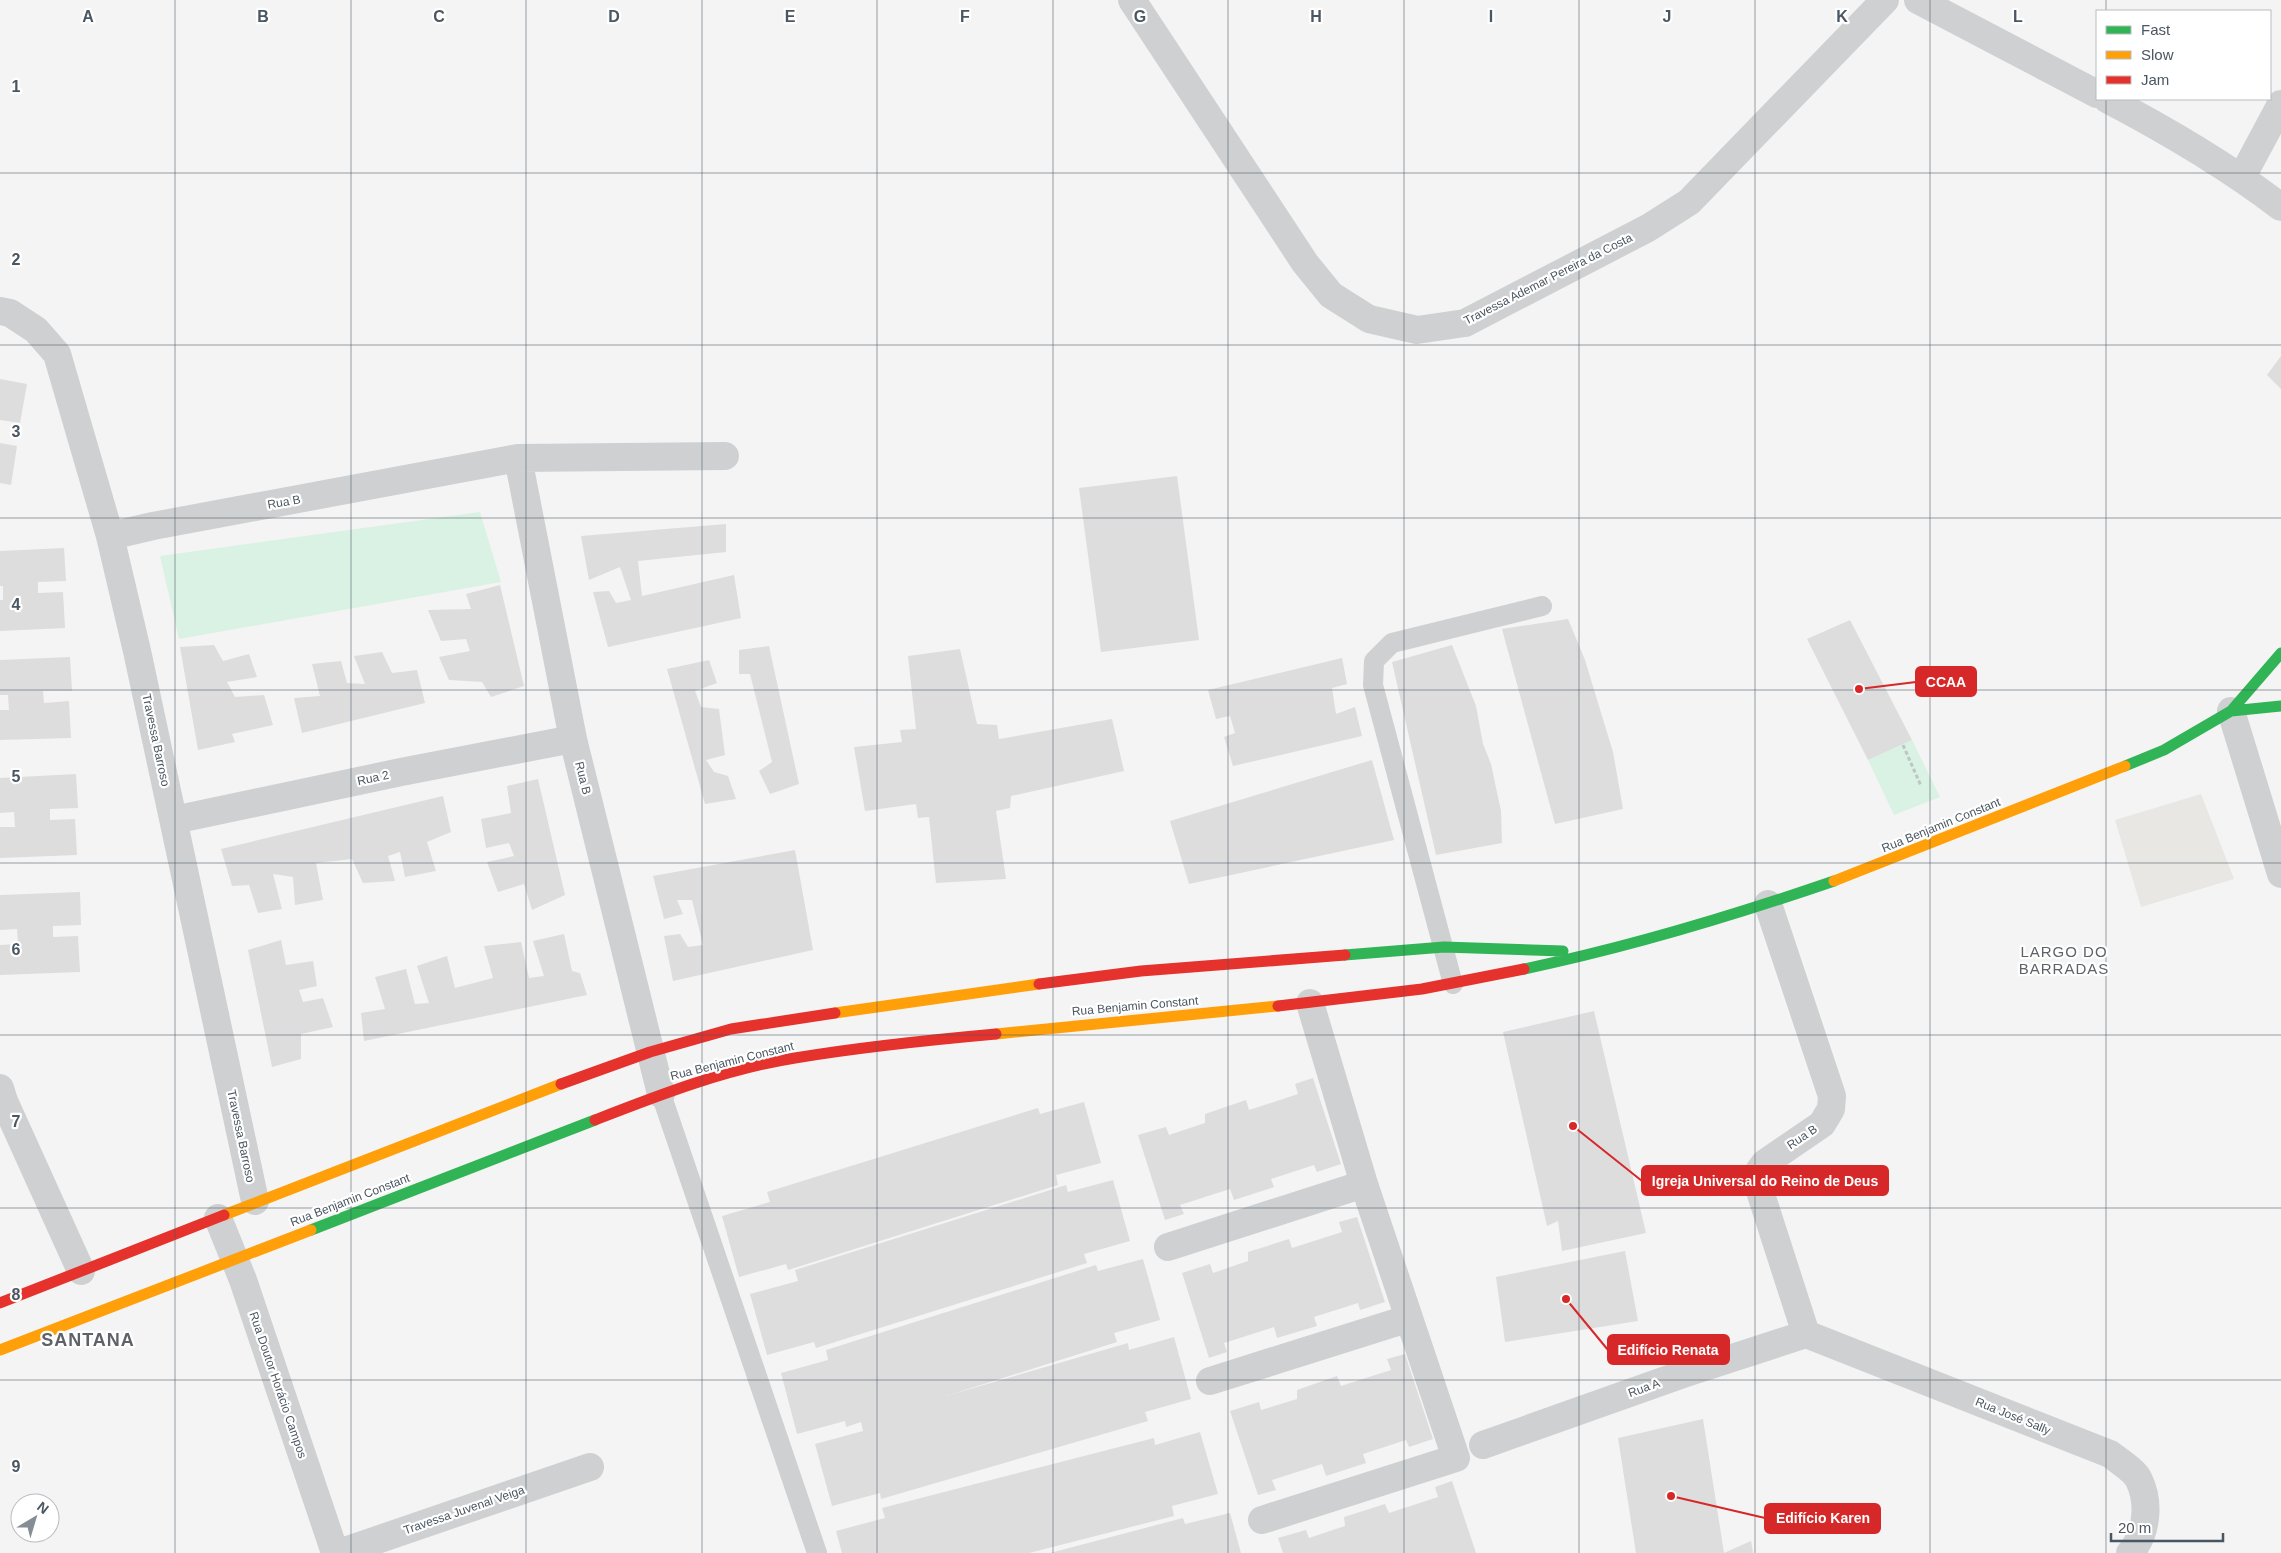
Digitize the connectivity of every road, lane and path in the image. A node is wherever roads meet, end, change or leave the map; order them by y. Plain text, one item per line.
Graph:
1 (1132, 0) edge
2 (1885, 0) edge
3 (1918, 0) edge
4 (2096, 93) edge
5 (2109, 100) edge
6 (2281, 104) edge
7 (2242, 177) junction
8 (2281, 207) edge
9 (0, 312) edge
10 (725, 456) dead end
11 (518, 458) junction
12 (110, 536) junction
13 (1542, 606) dead end
14 (2281, 653) edge
15 (2281, 706) edge
16 (2232, 711) junction
17 (573, 739) junction
18 (1902, 745) dead end
19 (1921, 786) dead end
20 (174, 820) junction
21 (2281, 874) edge
22 (1768, 904) junction
23 (1444, 947) junction
24 (1602, 953) junction
25 (1453, 984) junction
26 (1310, 1003) junction
27 (650, 1052) junction
28 (0, 1088) edge
29 (661, 1094) junction
30 (1364, 1184) junction
31 (255, 1201) junction
32 (218, 1218) junction
33 (1168, 1247) dead end
34 (236, 1260) junction
35 (81, 1271) junction
36 (0, 1303) edge
37 (1407, 1319) junction
38 (1806, 1334) junction
39 (0, 1350) edge
40 (1210, 1381) dead end
41 (1483, 1445) dead end
42 (590, 1467) dead end
43 (1262, 1520) dead end
44 (335, 1553) edge
45 (339, 1553) edge
46 (817, 1553) edge
47 (2130, 1553) edge

1 - 2 street, Travessa Ademar Pereira da Costa
3 - 4 street
5 - 7 street
6 - 7 street
7 - 8 street
9 - 12 street, Travessa Barroso
10 - 11 street, Rua B
11 - 12 street, Rua B
11 - 17 street, Rua B
12 - 20 street, Travessa Barroso
13 - 23 lane
14 - 16 main road
15 - 16 main road, Rua Benjamin Constant
16 - 21 street
16 - 22 main road, Rua Benjamin Constant
17 - 20 street, Rua 2
17 - 27 street, Rua B
18 - 19 path
20 - 31 street, Travessa Barroso
22 - 24 main road, Rua Benjamin Constant
22 - 38 street, Rua B
23 - 24 main road, Rua Benjamin Constant
23 - 25 lane
23 - 27 main road, Rua Benjamin Constant
24 - 25 main road, Rua Benjamin Constant
25 - 26 main road, Rua Benjamin Constant
26 - 29 main road, Rua Benjamin Constant
26 - 30 street
27 - 29 street, Rua B
27 - 31 main road, Rua Benjamin Constant
28 - 35 street
29 - 34 main road, Rua Benjamin Constant
29 - 46 lane
30 - 33 street
30 - 37 street
31 - 32 main road, Rua Benjamin Constant
32 - 34 street, Rua Doutor Horácio Campos
32 - 35 main road, Rua Benjamin Constant
34 - 39 main road, Rua Benjamin Constant
34 - 44 street, Rua Doutor Horácio Campos
35 - 36 main road, Rua Benjamin Constant
37 - 40 street
37 - 43 street
38 - 41 street, Rua A
38 - 47 street, Rua José Sally
42 - 45 street, Travessa Juvenal Veiga

